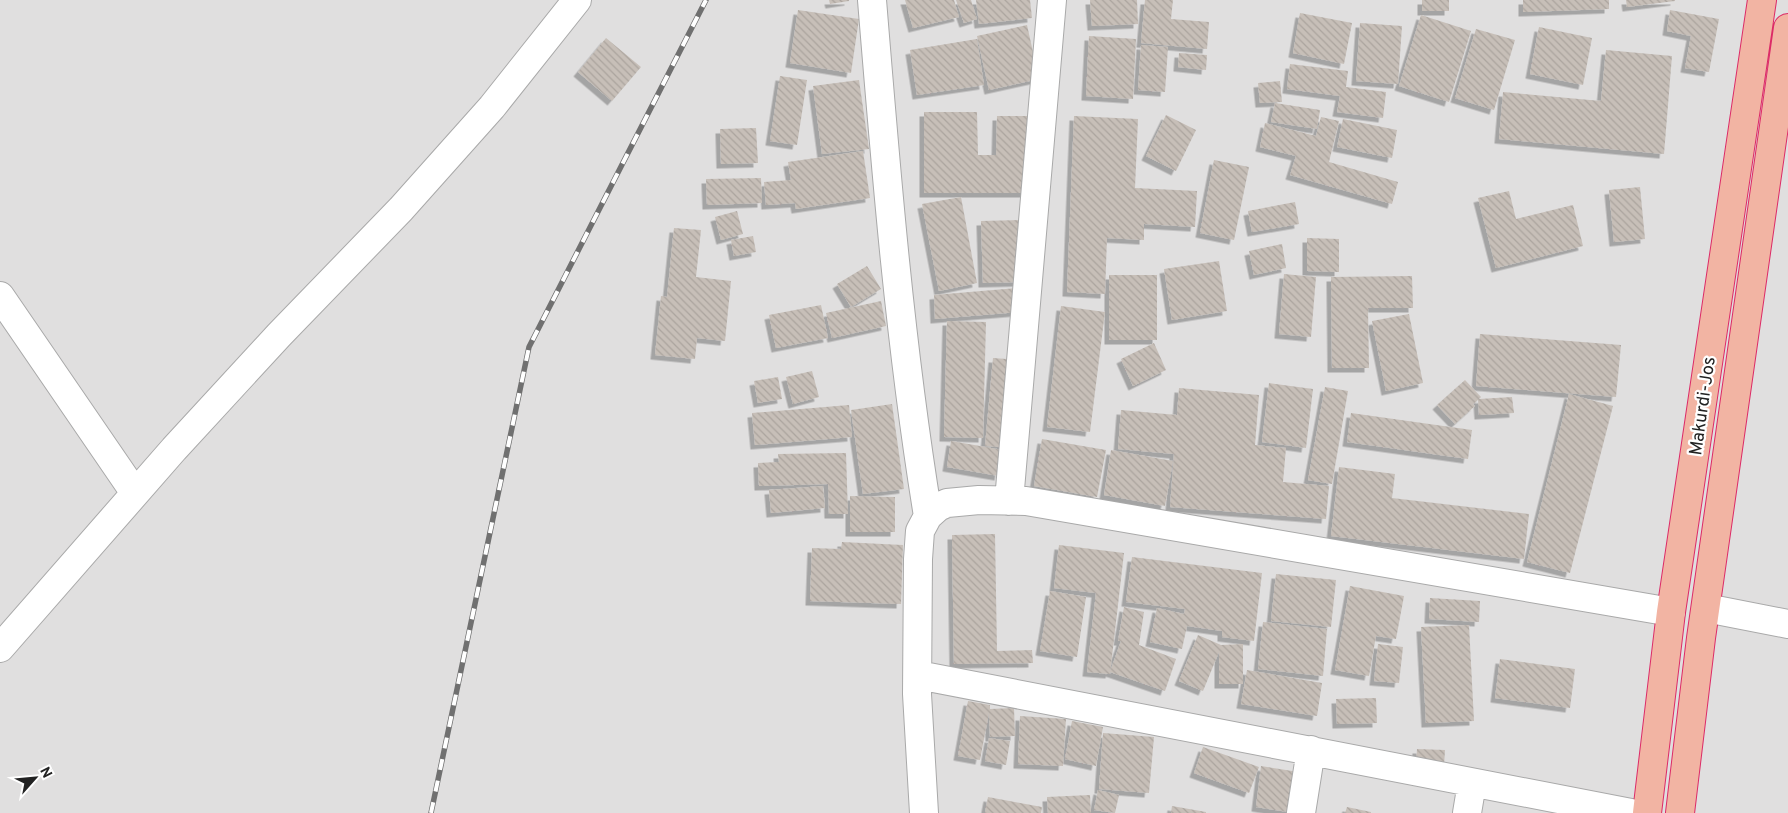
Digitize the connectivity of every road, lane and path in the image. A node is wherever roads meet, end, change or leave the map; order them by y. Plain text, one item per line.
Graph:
1 (577, 0) edge
2 (872, 0) edge
3 (1052, 0) edge
4 (1762, 0) edge
5 (1788, 28) edge
6 (0, 296) edge
7 (135, 493) junction
8 (1009, 501) junction
9 (928, 516) junction
10 (1706, 608) junction
11 (1672, 612) junction
12 (1788, 624) edge
13 (0, 648) edge
14 (918, 675) junction
15 (1311, 750) junction
16 (1472, 783) junction
17 (924, 813) edge
18 (1300, 813) edge
19 (1467, 813) edge
20 (1631, 813) edge
21 (1647, 813) edge
22 (1680, 813) edge

1 - 7 street
2 - 9 street
3 - 8 street
4 - 11 highway, Makurdi-Jos
5 - 10 highway, Makurdi-Jos
6 - 7 street
7 - 13 street
8 - 9 street
8 - 11 street
9 - 14 street
10 - 12 street
10 - 22 highway, Makurdi-Jos
11 - 21 highway, Makurdi-Jos
14 - 15 street
14 - 17 street
15 - 16 street
15 - 18 street
16 - 19 street
16 - 20 street

